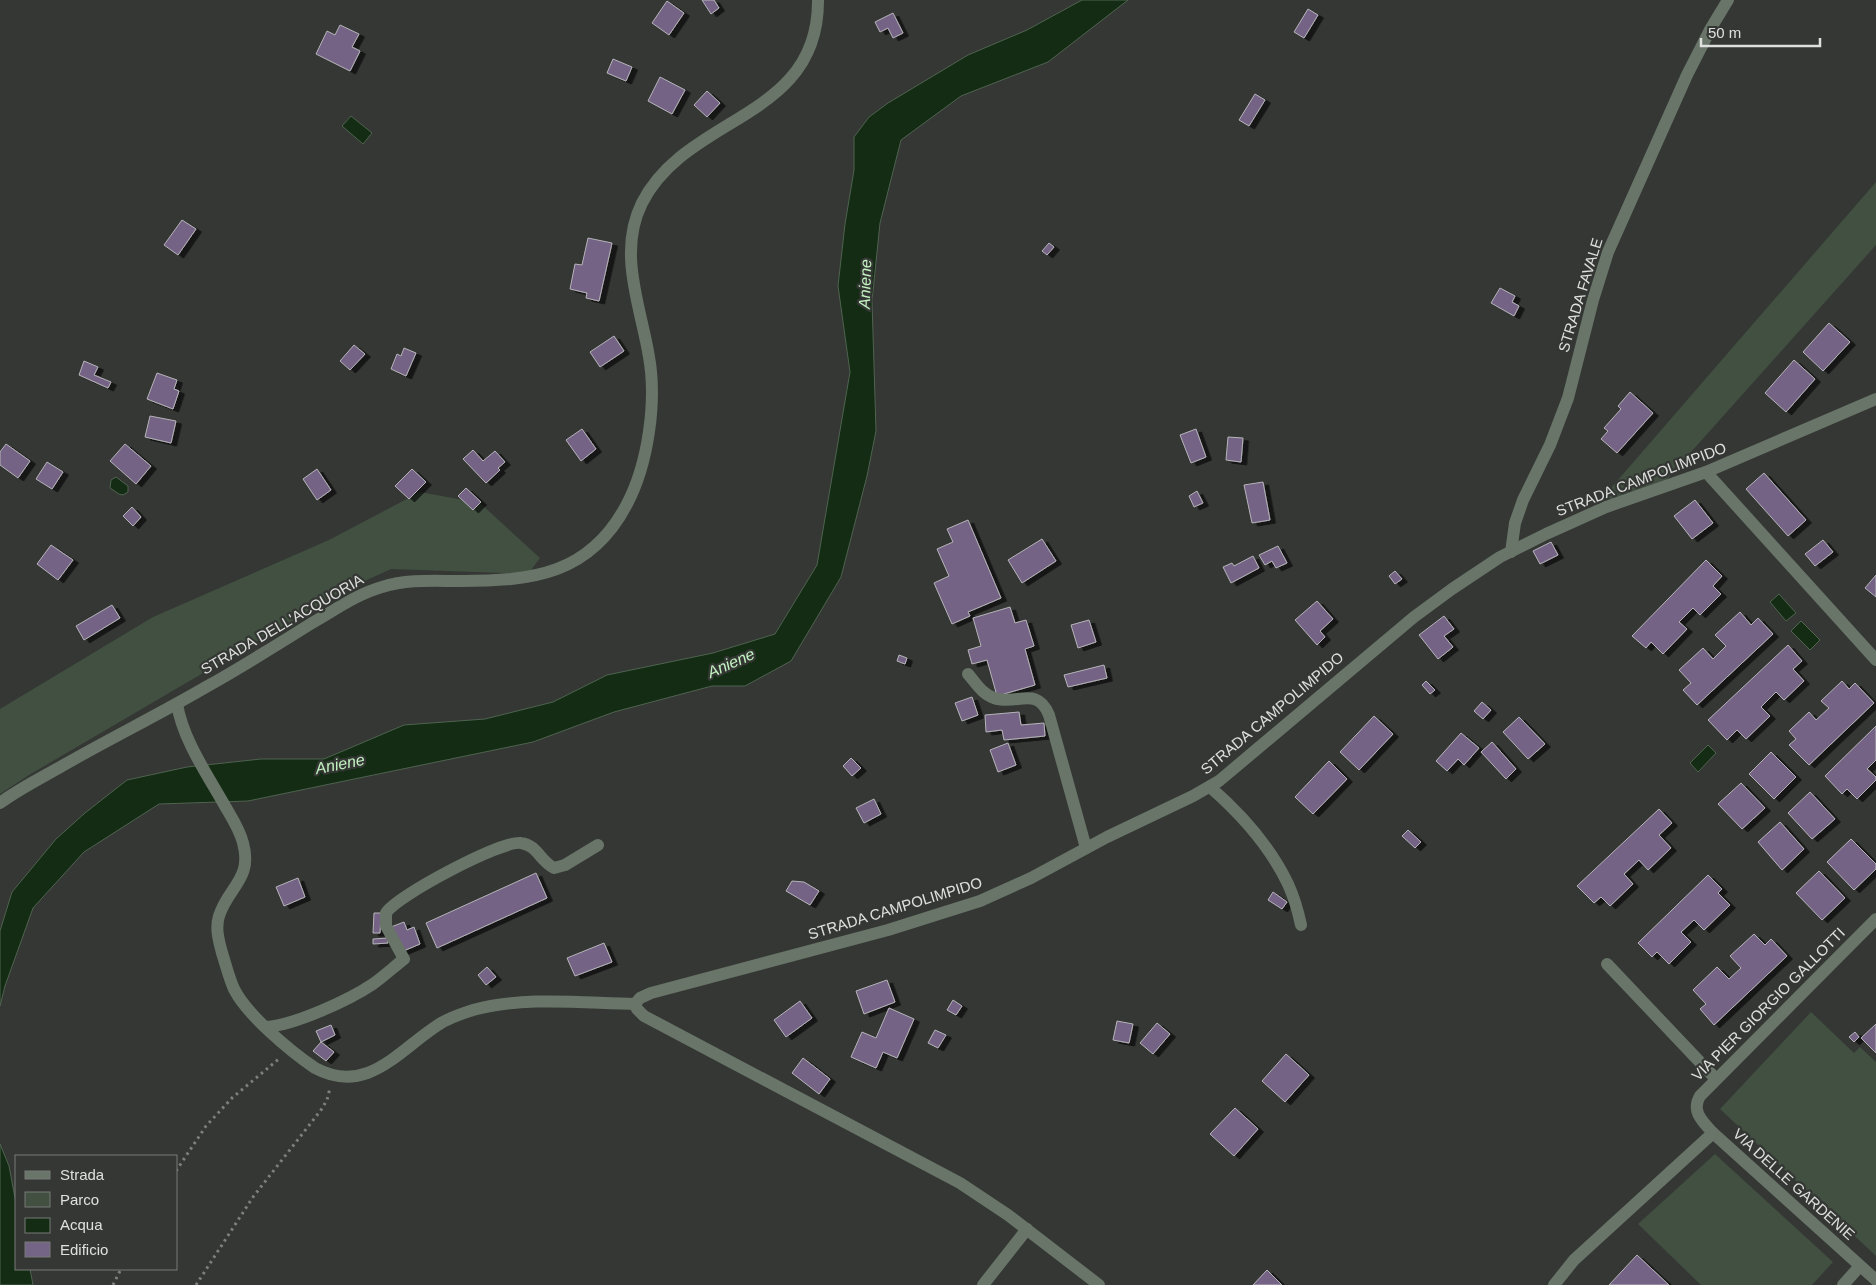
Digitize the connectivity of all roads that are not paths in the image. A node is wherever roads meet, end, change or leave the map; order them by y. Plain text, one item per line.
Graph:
1 (818, 0) edge
2 (1728, 0) edge
3 (1876, 399) edge
4 (1706, 472) junction
5 (1511, 552) junction
6 (1876, 660) edge
7 (968, 674) dead end
8 (177, 704) junction
9 (1210, 787) junction
10 (0, 803) edge
11 (598, 845) dead end
12 (1086, 848) junction
13 (1876, 919) edge
14 (1301, 925) dead end
15 (1606, 964) dead end
16 (635, 1004) junction
17 (266, 1027) junction
18 (1716, 1079) junction
19 (1713, 1133) junction
20 (1027, 1229) junction
21 (1860, 1266) junction
22 (1876, 1280) edge
23 (983, 1285) edge
24 (1099, 1285) edge
25 (1554, 1285) edge
26 (1843, 1285) edge

1 - 8 street, STRADA DELL'ACQUORIA
2 - 5 street, STRADA FAVALE
3 - 4 street, STRADA CAMPOLIMPIDO
4 - 5 street, STRADA CAMPOLIMPIDO
4 - 6 street
5 - 9 street, STRADA CAMPOLIMPIDO
7 - 12 street
8 - 10 street, STRADA DELL'ACQUORIA
8 - 17 street
9 - 12 street, STRADA CAMPOLIMPIDO
9 - 14 street
11 - 17 street
12 - 16 street, STRADA CAMPOLIMPIDO
13 - 18 street, VIA PIER GIORGIO GALLOTTI
15 - 18 street
16 - 17 street
16 - 20 street
18 - 19 street, VIA PIER GIORGIO GALLOTTI
19 - 21 street, VIA DELLE GARDENIE
19 - 25 street
20 - 23 street
20 - 24 street
21 - 22 street, VIA DELLE GARDENIE
21 - 26 street

